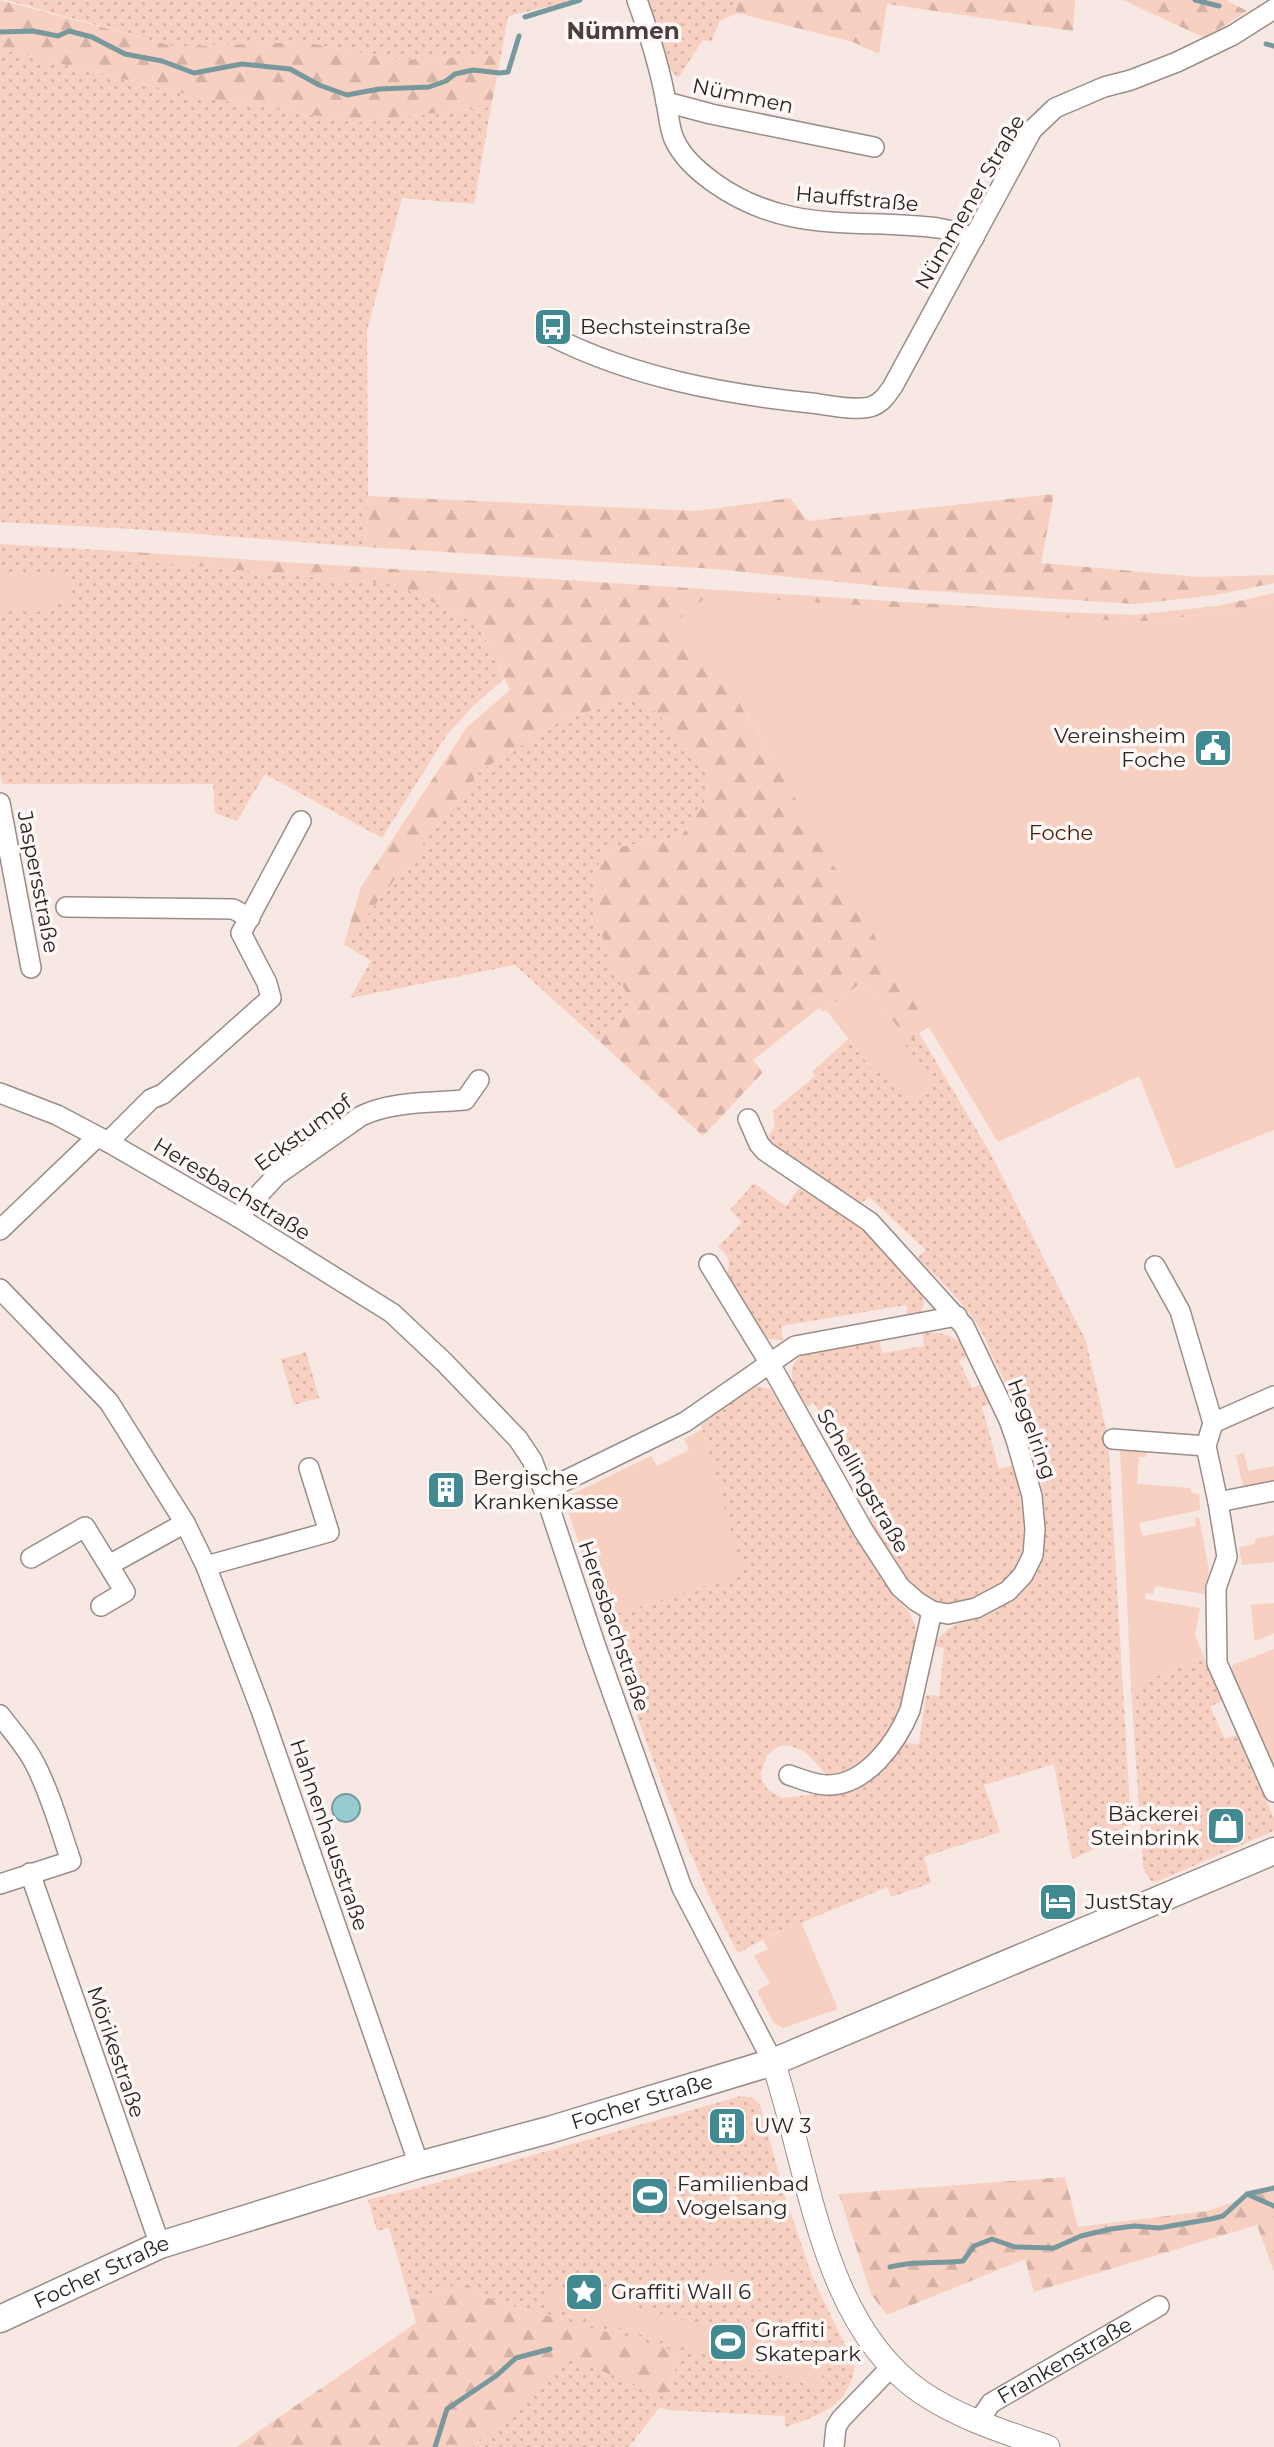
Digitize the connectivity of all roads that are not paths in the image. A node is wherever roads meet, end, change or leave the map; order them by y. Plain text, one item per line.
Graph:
1 (637, 0) edge
2 (1274, 9) edge
3 (666, 102) junction
4 (874, 147) dead end
5 (974, 238) junction
6 (553, 337) dead end
7 (0, 803) edge
8 (301, 821) dead end
9 (66, 906) dead end
10 (250, 918) junction
11 (31, 968) dead end
12 (479, 1080) dead end
13 (0, 1093) edge
14 (748, 1119) dead end
15 (102, 1140) junction
16 (238, 1217) junction
17 (0, 1230) edge
18 (709, 1264) dead end
19 (1155, 1266) dead end
20 (0, 1289) edge
21 (957, 1316) junction
22 (769, 1362) junction
23 (1274, 1396) edge
24 (1213, 1423) junction
25 (1113, 1439) dead end
26 (1206, 1446) junction
27 (309, 1468) dead end
28 (544, 1491) junction
29 (1274, 1491) edge
30 (1218, 1502) junction
31 (185, 1524) junction
32 (31, 1558) dead end
33 (108, 1565) junction
34 (206, 1566) junction
35 (101, 1606) dead end
36 (932, 1611) junction
37 (0, 1715) edge
38 (789, 1775) dead end
39 (1274, 1792) edge
40 (1274, 1851) edge
41 (30, 1873) junction
42 (0, 1884) edge
43 (772, 2062) junction
44 (419, 2165) junction
45 (160, 2245) junction
46 (1159, 2306) dead end
47 (0, 2319) edge
48 (891, 2367) junction
49 (978, 2422) junction
50 (834, 2447) edge
51 (1048, 2447) edge

1 - 3 street, Nümmen
2 - 5 street, Nümmener Straße
3 - 4 street, Nümmen
3 - 5 street, Hauffstraße
5 - 6 street, Nümmener Straße
7 - 11 street, Jaspersstraße
8 - 10 street
9 - 10 street
10 - 15 street
12 - 16 street, Eckstumpf
13 - 15 street, Heresbachstraße
14 - 21 street, Hegelring
15 - 16 street, Heresbachstraße
15 - 17 street
16 - 28 street, Heresbachstraße
18 - 22 street, Schellingstraße
19 - 24 street
20 - 31 street, Hahnenhausstraße
21 - 22 street
21 - 36 street, Hegelring
22 - 28 street
22 - 36 street, Schellingstraße
23 - 24 street
24 - 26 street
25 - 26 street
26 - 30 street
27 - 34 street
28 - 43 street, Heresbachstraße
29 - 30 street
30 - 39 street
31 - 33 street
31 - 34 street, Hahnenhausstraße
32 - 33 street
33 - 35 street
34 - 44 street, Hahnenhausstraße
36 - 38 street
37 - 41 street
40 - 43 main road, Focher Straße
41 - 42 street
41 - 45 street, Mörikestraße
43 - 44 main road, Focher Straße
43 - 48 street, Frankenstraße
44 - 45 main road, Focher Straße
45 - 47 main road, Focher Straße
46 - 49 street, Frankenstraße
48 - 49 street, Frankenstraße
48 - 50 street
49 - 51 street, Frankenstraße

